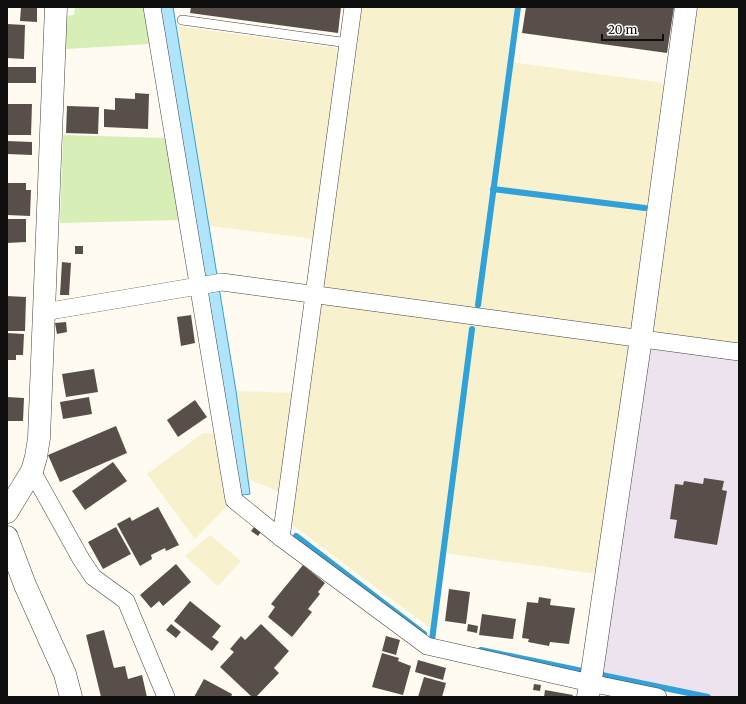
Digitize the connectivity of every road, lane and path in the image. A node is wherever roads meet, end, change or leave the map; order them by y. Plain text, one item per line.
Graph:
1 (56, 7) edge
2 (152, 7) edge
3 (353, 7) edge
4 (686, 7) edge
5 (182, 20) dead end
6 (348, 43) junction
7 (201, 286) junction
8 (314, 295) junction
9 (44, 312) junction
10 (641, 338) junction
11 (739, 352) edge
12 (32, 471) junction
13 (7, 512) edge
14 (7, 537) edge
15 (280, 538) junction
16 (591, 681) edge
17 (71, 697) edge
18 (166, 697) edge
19 (658, 697) edge

1 - 9 street
2 - 7 street
3 - 6 street
4 - 10 street
5 - 6 lane
6 - 8 street
7 - 8 street
7 - 9 street
7 - 15 street
8 - 10 street
8 - 15 street
9 - 12 street
10 - 11 street
10 - 16 street
12 - 13 street
12 - 18 street
14 - 17 street
15 - 16 street
16 - 19 street

